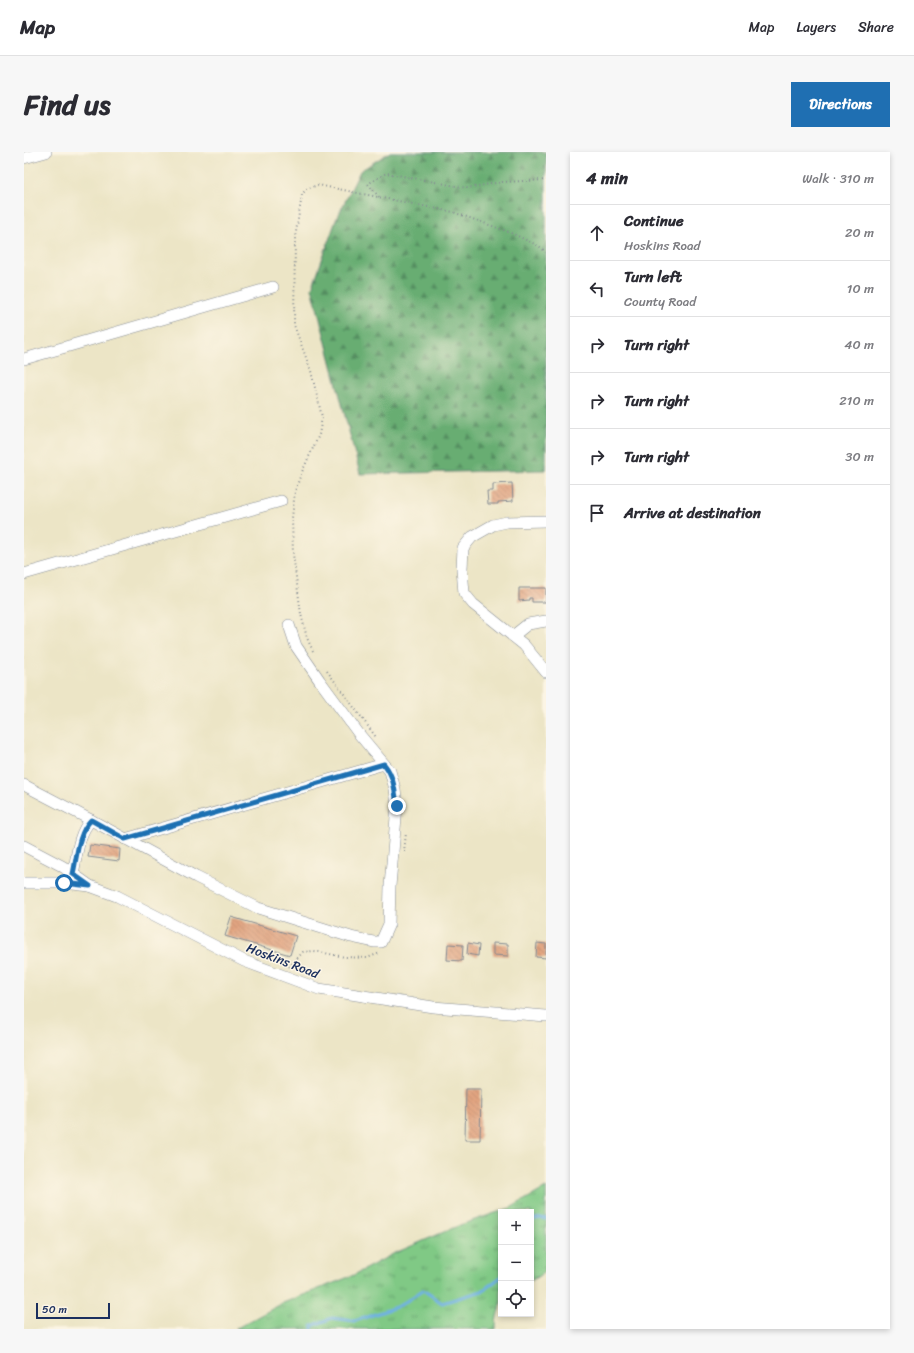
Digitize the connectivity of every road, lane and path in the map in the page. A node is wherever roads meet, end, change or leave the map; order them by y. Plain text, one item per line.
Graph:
1 (46, 152) edge
2 (24, 158) edge
3 (546, 180) edge
4 (380, 198) junction
5 (546, 252) edge
6 (273, 286) dead end
7 (24, 359) edge
8 (281, 501) dead end
9 (546, 521) edge
10 (24, 574) edge
11 (546, 620) edge
12 (289, 625) dead end
13 (514, 636) junction
14 (316, 656) dead end
15 (325, 669) dead end
16 (546, 672) edge
17 (380, 742) dead end
18 (384, 764) junction
19 (24, 785) edge
20 (91, 820) junction
21 (406, 833) dead end
22 (125, 839) junction
23 (24, 846) edge
24 (404, 855) dead end
25 (73, 874) junction
26 (24, 882) edge
27 (90, 886) junction
28 (385, 951) dead end
29 (281, 975) junction
30 (546, 1016) edge

1 - 2 street
3 - 4 path
4 - 5 path
4 - 14 path
6 - 7 street
8 - 10 street
9 - 13 street
11 - 13 street
12 - 18 street
13 - 16 street
15 - 17 path
18 - 22 street
18 - 22 street
19 - 20 street
20 - 22 street
20 - 25 street
21 - 24 path
23 - 25 street
25 - 27 street
26 - 27 street, Hoskins Road
27 - 29 street, Hoskins Road
28 - 29 path
29 - 30 street, Hoskins Road

